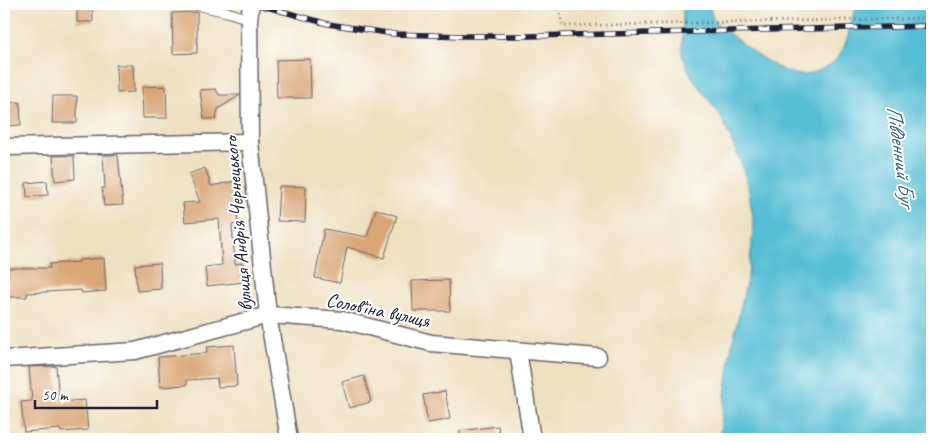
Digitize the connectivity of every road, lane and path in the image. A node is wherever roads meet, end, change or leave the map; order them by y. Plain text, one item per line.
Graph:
1 (192, 4) edge
2 (558, 4) edge
3 (250, 11) edge
4 (932, 18) edge
5 (250, 142) junction
6 (4, 147) edge
7 (268, 315) junction
8 (518, 350) junction
9 (598, 357) dead end
10 (4, 359) edge
11 (289, 439) edge
12 (532, 439) edge

1 - 3 lane
2 - 4 path
3 - 5 street, вулиця Андрія Чернецького
5 - 6 street
5 - 7 street, вулиця Андрія Чернецького
7 - 8 street, Солов'їна вулиця
7 - 10 street, Солов'їна вулиця
7 - 11 street, вулиця Андрія Чернецького
8 - 9 street, Солов'їна вулиця
8 - 12 street

